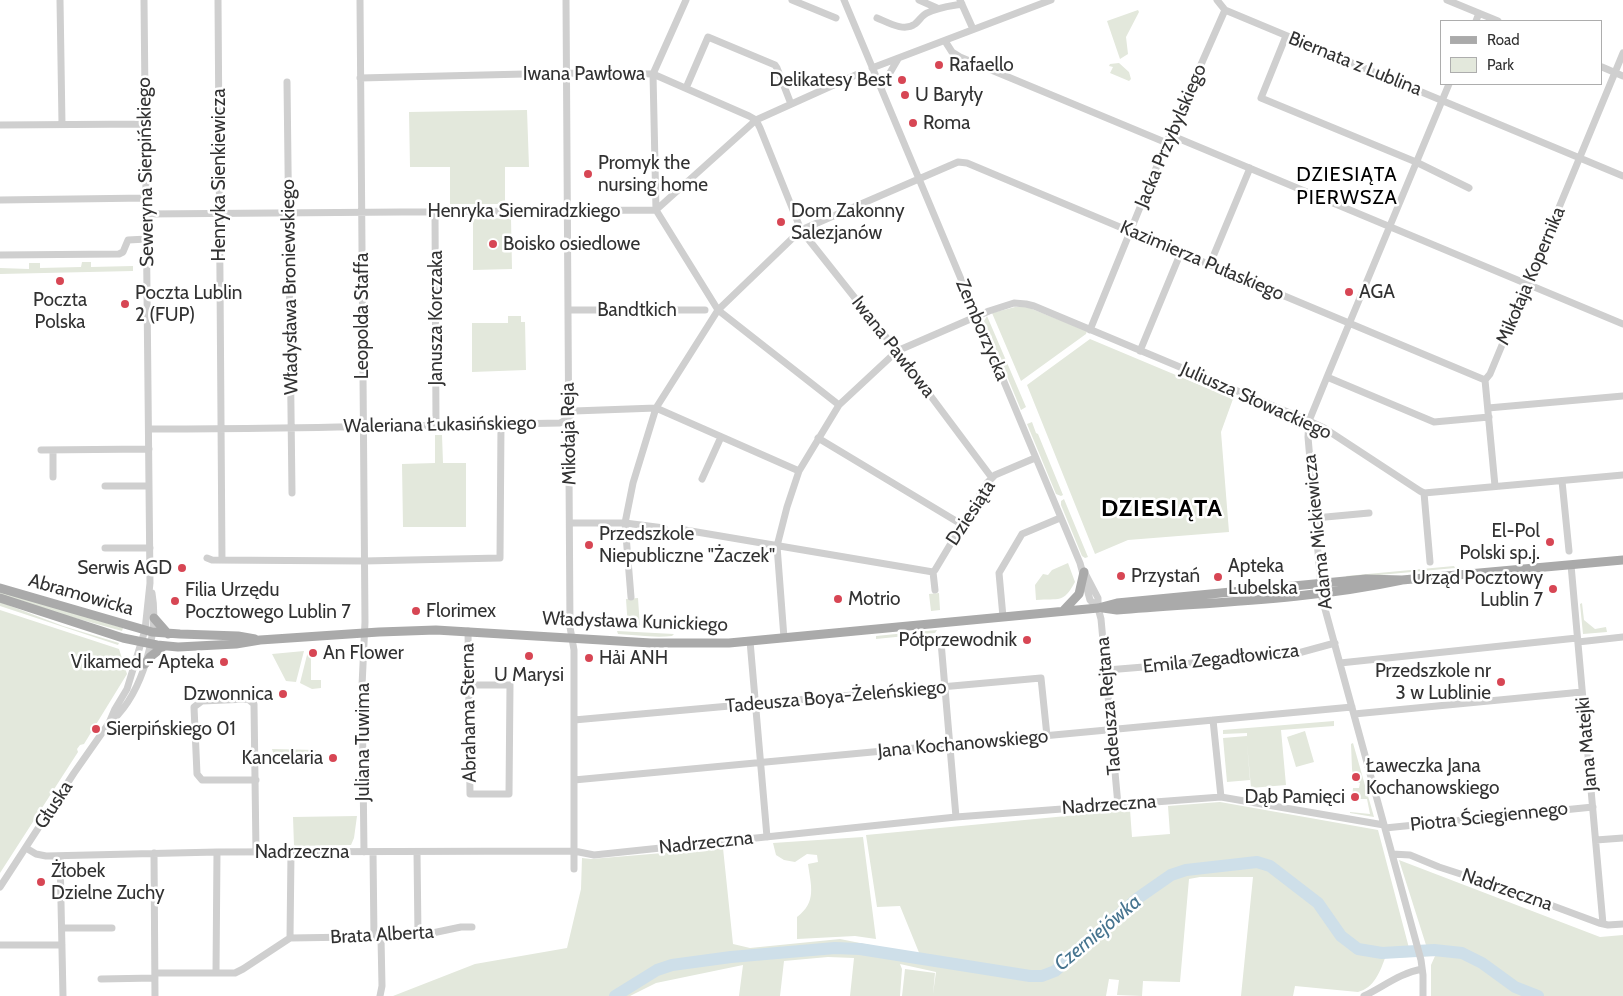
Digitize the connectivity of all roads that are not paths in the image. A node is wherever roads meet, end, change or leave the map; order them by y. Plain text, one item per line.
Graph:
1 (60, 0) edge
2 (144, 0) edge
3 (218, 0) edge
4 (360, 0) edge
5 (566, 0) edge
6 (686, 0) edge
7 (792, 0) edge
8 (844, 0) edge
9 (919, 0) edge
10 (1051, 0) edge
11 (1217, 0) edge
12 (1448, 0) edge
13 (961, 2) edge
14 (938, 8) junction
15 (1225, 10) junction
16 (1479, 14) junction
17 (836, 18) dead end
18 (877, 18) dead end
19 (1476, 20) edge
20 (1495, 20) edge
21 (973, 30) junction
22 (1286, 36) junction
23 (945, 41) junction
24 (1623, 53) edge
25 (898, 59) junction
26 (1603, 67) edge
27 (872, 68) junction
28 (566, 73) junction
29 (1615, 73) junction
30 (653, 74) junction
31 (858, 74) dead end
32 (1623, 76) edge
33 (360, 78) junction
34 (287, 82) dead end
35 (1449, 85) edge
36 (686, 88) junction
37 (880, 88) junction
38 (1442, 100) junction
39 (791, 104) junction
40 (756, 120) junction
41 (62, 124) junction
42 (146, 124) junction
43 (0, 125) edge
44 (1167, 143) junction
45 (1580, 158) junction
46 (1416, 162) junction
47 (1250, 168) junction
48 (1623, 176) edge
49 (919, 178) junction
50 (1469, 188) dead end
51 (147, 198) junction
52 (0, 200) edge
53 (656, 210) junction
54 (436, 211) junction
55 (568, 211) junction
56 (289, 212) junction
57 (362, 212) junction
58 (220, 213) junction
59 (147, 214) junction
60 (1389, 227) junction
61 (802, 230) junction
62 (1130, 231) junction
63 (147, 239) junction
64 (1180, 252) junction
65 (0, 255) edge
66 (1210, 264) junction
67 (1527, 284) junction
68 (569, 310) junction
69 (705, 310) dead end
70 (718, 310) junction
71 (976, 316) junction
72 (1349, 323) junction
73 (1623, 324) edge
74 (1090, 330) junction
75 (1140, 350) junction
76 (897, 351) junction
77 (1327, 376) junction
78 (1485, 380) junction
79 (1623, 396) edge
80 (839, 405) junction
81 (656, 408) junction
82 (1488, 408) junction
83 (1489, 417) junction
84 (568, 418) junction
85 (1309, 421) junction
86 (436, 424) junction
87 (501, 424) junction
88 (363, 427) junction
89 (292, 428) junction
90 (222, 429) junction
91 (149, 430) junction
92 (721, 437) junction
93 (818, 438) junction
94 (149, 449) junction
95 (41, 450) dead end
96 (53, 450) junction
97 (1035, 458) junction
98 (799, 471) junction
99 (1623, 475) edge
100 (53, 477) dead end
101 (992, 478) junction
102 (702, 479) dead end
103 (1562, 481) junction
104 (105, 486) dead end
105 (149, 486) junction
106 (1495, 486) junction
107 (292, 493) dead end
108 (1424, 493) junction
109 (1369, 512) dead end
110 (1060, 518) junction
111 (1315, 518) junction
112 (571, 523) junction
113 (625, 523) junction
114 (961, 524) junction
115 (664, 528) dead end
116 (685, 530) dead end
117 (777, 546) junction
118 (105, 548) dead end
119 (150, 548) junction
120 (1569, 550) dead end
121 (207, 558) dead end
122 (222, 560) junction
123 (364, 560) junction
124 (1623, 560) edge
125 (1430, 562) dead end
126 (1571, 565) junction
127 (933, 572) junction
128 (1084, 572) junction
129 (1402, 580) junction
130 (1320, 582) junction
131 (150, 583) junction
132 (0, 588) edge
133 (934, 590) dead end
134 (1322, 593) junction
135 (631, 597) dead end
136 (0, 598) edge
137 (1098, 608) junction
138 (1063, 611) junction
139 (1003, 617) junction
140 (154, 618) junction
141 (149, 631) junction
142 (468, 631) junction
143 (364, 633) junction
144 (168, 634) junction
145 (1623, 637) edge
146 (571, 638) junction
147 (784, 638) junction
148 (260, 640) junction
149 (1578, 640) junction
150 (750, 641) junction
151 (941, 642) dead end
152 (145, 643) junction
153 (1335, 643) junction
154 (164, 646) junction
155 (1340, 663) junction
156 (145, 664) junction
157 (1107, 670) junction
158 (468, 684) junction
159 (945, 688) junction
160 (1582, 692) junction
161 (756, 704) junction
162 (1353, 711) junction
163 (574, 720) junction
164 (1213, 720) junction
165 (109, 723) junction
166 (1111, 730) junction
167 (1047, 736) junction
168 (950, 745) junction
169 (760, 764) junction
170 (256, 780) junction
171 (574, 780) junction
172 (1221, 797) junction
173 (1118, 805) junction
174 (1593, 807) junction
175 (956, 817) junction
176 (1384, 826) junction
177 (767, 837) junction
178 (1623, 838) edge
179 (1596, 840) junction
180 (26, 848) junction
181 (574, 851) junction
182 (217, 852) junction
183 (256, 852) junction
184 (364, 852) junction
185 (373, 852) junction
186 (417, 852) junction
187 (154, 853) junction
188 (291, 853) junction
189 (1392, 854) junction
190 (60, 856) junction
191 (574, 868) dead end
192 (0, 887) edge
193 (1603, 924) junction
194 (1623, 924) edge
195 (472, 927) dead end
196 (62, 928) junction
197 (112, 928) dead end
198 (418, 936) junction
199 (290, 938) junction
200 (378, 938) junction
201 (62, 944) junction
202 (0, 945) edge
203 (1422, 969) junction
204 (216, 972) junction
205 (155, 976) junction
206 (101, 979) dead end
207 (63, 996) edge
208 (155, 996) edge
209 (380, 996) edge
210 (1364, 996) edge
211 (1423, 996) edge

1 - 41 street
2 - 42 street, Seweryna Sierpińskiego
3 - 58 street, Henryka Sienkiewicza
4 - 33 street, Leopolda Staffa
5 - 28 street, Mikołaja Reja
6 - 30 street
7 - 17 street
8 - 27 street, Zemborzycka
9 - 14 street
10 - 21 street
11 - 15 street
12 - 16 street
13 - 14 street
13 - 21 street
14 - 18 street
15 - 22 street, Biernata z Lublina
15 - 44 street, Jacka Przybylskiego
16 - 19 street
16 - 20 street
21 - 23 street
22 - 38 street, Biernata z Lublina
22 - 46 street
23 - 25 street
23 - 44 street
24 - 29 street, Mikołaja Kopernika
25 - 27 street
25 - 37 street
26 - 29 street
27 - 37 street, Zemborzycka
28 - 30 street, Iwana Pawłowa
28 - 33 street, Iwana Pawłowa
28 - 55 street, Mikołaja Reja
29 - 32 street
29 - 45 street, Mikołaja Kopernika
30 - 36 street, Iwana Pawłowa
30 - 53 street
31 - 39 street
33 - 57 street, Leopolda Staffa
34 - 56 street, Władysława Broniewskiego
35 - 38 street, Adama Mickiewicza
36 - 39 street
36 - 40 street, Iwana Pawłowa
37 - 49 street, Zemborzycka
38 - 45 street, Biernata z Lublina
38 - 46 street, Adama Mickiewicza
39 - 40 street
40 - 53 street
40 - 61 street, Iwana Pawłowa
41 - 42 street
41 - 43 street
42 - 51 street, Seweryna Sierpińskiego
44 - 47 street
44 - 62 street, Jacka Przybylskiego
45 - 48 street, Biernata z Lublina
45 - 67 street, Mikołaja Kopernika
46 - 50 street
46 - 60 street, Adama Mickiewicza
47 - 60 street
47 - 66 street
49 - 61 street, Kazimierza Pułaskiego
49 - 62 street, Kazimierza Pułaskiego
49 - 71 street, Zemborzycka
51 - 52 street
51 - 59 street, Seweryna Sierpińskiego
53 - 55 street, Henryka Siemiradzkiego
53 - 70 street
54 - 55 street, Henryka Siemiradzkiego
54 - 57 street, Henryka Siemiradzkiego
54 - 86 street, Janusza Korczaka
55 - 68 street, Mikołaja Reja
56 - 57 street, Henryka Siemiradzkiego
56 - 58 street, Henryka Siemiradzkiego
56 - 89 street, Władysława Broniewskiego
57 - 88 street, Leopolda Staffa
58 - 59 street, Henryka Siemiradzkiego
58 - 90 street, Henryka Sienkiewicza
59 - 63 street, Seweryna Sierpińskiego
60 - 67 street
60 - 72 street, Adama Mickiewicza
61 - 70 street, Kazimierza Pułaskiego
61 - 76 street, Iwana Pawłowa
62 - 64 street, Kazimierza Pułaskiego
62 - 74 street, Jacka Przybylskiego
63 - 65 street
63 - 91 street, Seweryna Sierpińskiego
64 - 66 street, Kazimierza Pułaskiego
64 - 75 street
66 - 72 street, Kazimierza Pułaskiego
67 - 73 street
67 - 78 street, Mikołaja Kopernika
68 - 69 street, Bandtkich
68 - 84 street, Mikołaja Reja
70 - 80 street
70 - 81 street, Kazimierza Pułaskiego
71 - 74 street, Juliusza Słowackiego
71 - 76 street, Juliusza Słowackiego
71 - 97 street, Zemborzycka
72 - 77 street, Adama Mickiewicza
72 - 78 street, Kazimierza Pułaskiego
74 - 75 street, Juliusza Słowackiego
75 - 85 street, Juliusza Słowackiego
76 - 80 street, Juliusza Słowackiego
76 - 101 street, Iwana Pawłowa
77 - 83 street
77 - 85 street, Adama Mickiewicza
78 - 82 street
79 - 82 street
80 - 93 street, Juliusza Słowackiego
81 - 84 street, Waleriana Łukasińskiego
81 - 92 street, Waleriana Łukasińskiego
81 - 113 street, Kazimierza Pułaskiego
82 - 83 street
83 - 106 street
84 - 87 street, Waleriana Łukasińskiego
84 - 112 street, Mikołaja Reja
85 - 108 street, Juliusza Słowackiego
85 - 111 street, Adama Mickiewicza
86 - 87 street, Waleriana Łukasińskiego
86 - 88 street, Waleriana Łukasińskiego
87 - 123 street
88 - 89 street, Waleriana Łukasińskiego
88 - 123 street, Leopolda Staffa
89 - 90 street, Waleriana Łukasińskiego
89 - 107 street, Władysława Broniewskiego
90 - 91 street, Waleriana Łukasińskiego
90 - 122 street, Henryka Sienkiewicza
91 - 94 street, Seweryna Sierpińskiego
92 - 98 street, Waleriana Łukasińskiego
92 - 102 street
93 - 98 street, Juliusza Słowackiego
93 - 114 street
94 - 96 street
94 - 105 street, Seweryna Sierpińskiego
95 - 96 street
96 - 100 street
97 - 101 street, Dziesiąta
97 - 110 street, Zemborzycka
98 - 117 street, Juliusza Słowackiego
99 - 103 street
101 - 114 street, Dziesiąta
103 - 106 street
103 - 120 street
104 - 105 street
105 - 119 street, Seweryna Sierpińskiego
106 - 108 street
108 - 125 street
109 - 111 street
110 - 128 street, Zemborzycka
110 - 139 street
111 - 130 street, Adama Mickiewicza
112 - 113 street
112 - 146 street, Mikołaja Reja
113 - 115 street
113 - 135 street, Kazimierza Pułaskiego
114 - 127 street, Dziesiąta
116 - 117 street
117 - 127 street
117 - 147 street, Juliusza Słowackiego
118 - 119 street
119 - 131 street, Seweryna Sierpińskiego
121 - 122 street
122 - 123 street
123 - 143 street, Leopolda Staffa
124 - 126 main road, Władysława Kunickiego
126 - 129 main road, Władysława Kunickiego
126 - 149 street, Jana Matejki
127 - 133 street
128 - 137 street, Zemborzycka
128 - 138 main road
129 - 130 main road, Władysława Kunickiego
129 - 134 main road, Władysława Kunickiego
130 - 134 street, Adama Mickiewicza
130 - 137 main road, Władysława Kunickiego
131 - 140 street, Seweryna Sierpińskiego
131 - 141 street, Seweryna Sierpińskiego
132 - 141 main road, Abramowicka
134 - 137 main road, Władysława Kunickiego
134 - 153 street, Adama Mickiewicza
136 - 152 main road, Abramowicka
137 - 138 main road, Władysława Kunickiego
137 - 157 street, Tadeusza Rejtana
138 - 139 main road, Władysława Kunickiego
139 - 147 main road, Władysława Kunickiego
140 - 141 street, Seweryna Sierpińskiego
140 - 144 main road
141 - 144 main road, Władysława Kunickiego
141 - 152 street
142 - 143 main road, Władysława Kunickiego
142 - 146 main road, Władysława Kunickiego
142 - 158 street, Abrahama Sterna
143 - 148 main road, Władysława Kunickiego
143 - 184 street, Juliana Tuwima
144 - 148 main road, Władysława Kunickiego
145 - 149 street
146 - 150 main road, Władysława Kunickiego
146 - 163 street, Mikołaja Reja
147 - 150 main road, Władysława Kunickiego
148 - 154 main road, Władysława Kunickiego
149 - 155 street
149 - 160 street, Jana Matejki
150 - 161 street
151 - 159 street
152 - 154 main road, Władysława Kunickiego
152 - 156 street, Głuska
152 - 165 street, Głuska
153 - 155 street, Adama Mickiewicza
153 - 157 street, Emila Zegadłowicza
154 - 156 main road
155 - 162 street, Adama Mickiewicza
156 - 165 street, Głuska
157 - 166 street, Tadeusza Rejtana
158 - 158 street, Abrahama Sterna
159 - 161 street, Tadeusza Boya-Żeleńskiego
159 - 167 street, Tadeusza Boya-Żeleńskiego
159 - 168 street
160 - 162 street, Jana Kochanowskiego
160 - 174 street, Jana Matejki
161 - 163 street, Tadeusza Boya-Żeleńskiego
161 - 169 street
162 - 164 street, Jana Kochanowskiego
162 - 176 street, Adama Mickiewicza
163 - 171 street, Mikołaja Reja
164 - 166 street, Jana Kochanowskiego
164 - 172 street
165 - 180 street, Głuska
166 - 167 street, Jana Kochanowskiego
166 - 173 street, Tadeusza Rejtana
167 - 168 street, Jana Kochanowskiego
168 - 169 street, Jana Kochanowskiego
168 - 175 street
169 - 171 street, Jana Kochanowskiego
169 - 177 street
170 - 170 street
170 - 183 street
171 - 181 street, Mikołaja Reja
172 - 173 street, Nadrzeczna
172 - 176 street, Nadrzeczna
173 - 175 street, Nadrzeczna
174 - 176 street, Piotra Ściegiennego
174 - 179 street, Jana Matejki
175 - 177 street, Nadrzeczna
176 - 189 street, Adama Mickiewicza
177 - 181 street, Nadrzeczna
178 - 179 street
179 - 193 street, Jana Matejki
180 - 190 street, Nadrzeczna
180 - 192 street, Głuska
181 - 186 street, Nadrzeczna
181 - 191 street, Mikołaja Reja
182 - 183 street, Nadrzeczna
182 - 187 street, Nadrzeczna
182 - 204 street
183 - 188 street, Nadrzeczna
184 - 185 street, Nadrzeczna
184 - 188 street, Nadrzeczna
185 - 186 street, Nadrzeczna
185 - 200 street
186 - 198 street
187 - 190 street, Nadrzeczna
187 - 205 street
188 - 199 street
189 - 193 street, Nadrzeczna
189 - 203 street, Adama Mickiewicza
190 - 196 street
193 - 194 street, Nadrzeczna
195 - 198 street, Brata Alberta
196 - 197 street
196 - 201 street
198 - 200 street, Brata Alberta
199 - 200 street, Brata Alberta
199 - 204 street
200 - 209 street
201 - 202 street
201 - 207 street
203 - 210 street
203 - 211 street, Adama Mickiewicza
204 - 205 street
205 - 206 street
205 - 208 street

